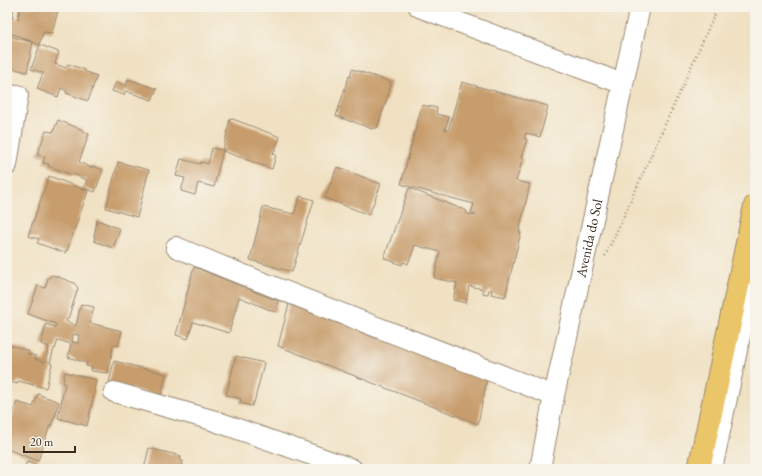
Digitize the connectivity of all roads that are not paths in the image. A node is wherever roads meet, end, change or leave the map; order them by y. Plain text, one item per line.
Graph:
1 (418, 7) edge
2 (640, 7) edge
3 (623, 84) junction
4 (18, 95) dead end
5 (7, 165) edge
6 (755, 206) edge
7 (176, 247) dead end
8 (755, 266) edge
9 (114, 392) dead end
10 (554, 396) junction
11 (352, 469) edge
12 (540, 469) edge
13 (699, 469) edge
14 (712, 469) edge

1 - 3 street
2 - 3 street, Avenida do Sol
3 - 10 street, Avenida do Sol
4 - 5 street
6 - 13 main road
7 - 10 street
8 - 14 street
9 - 11 street
10 - 12 street, Avenida do Sol

